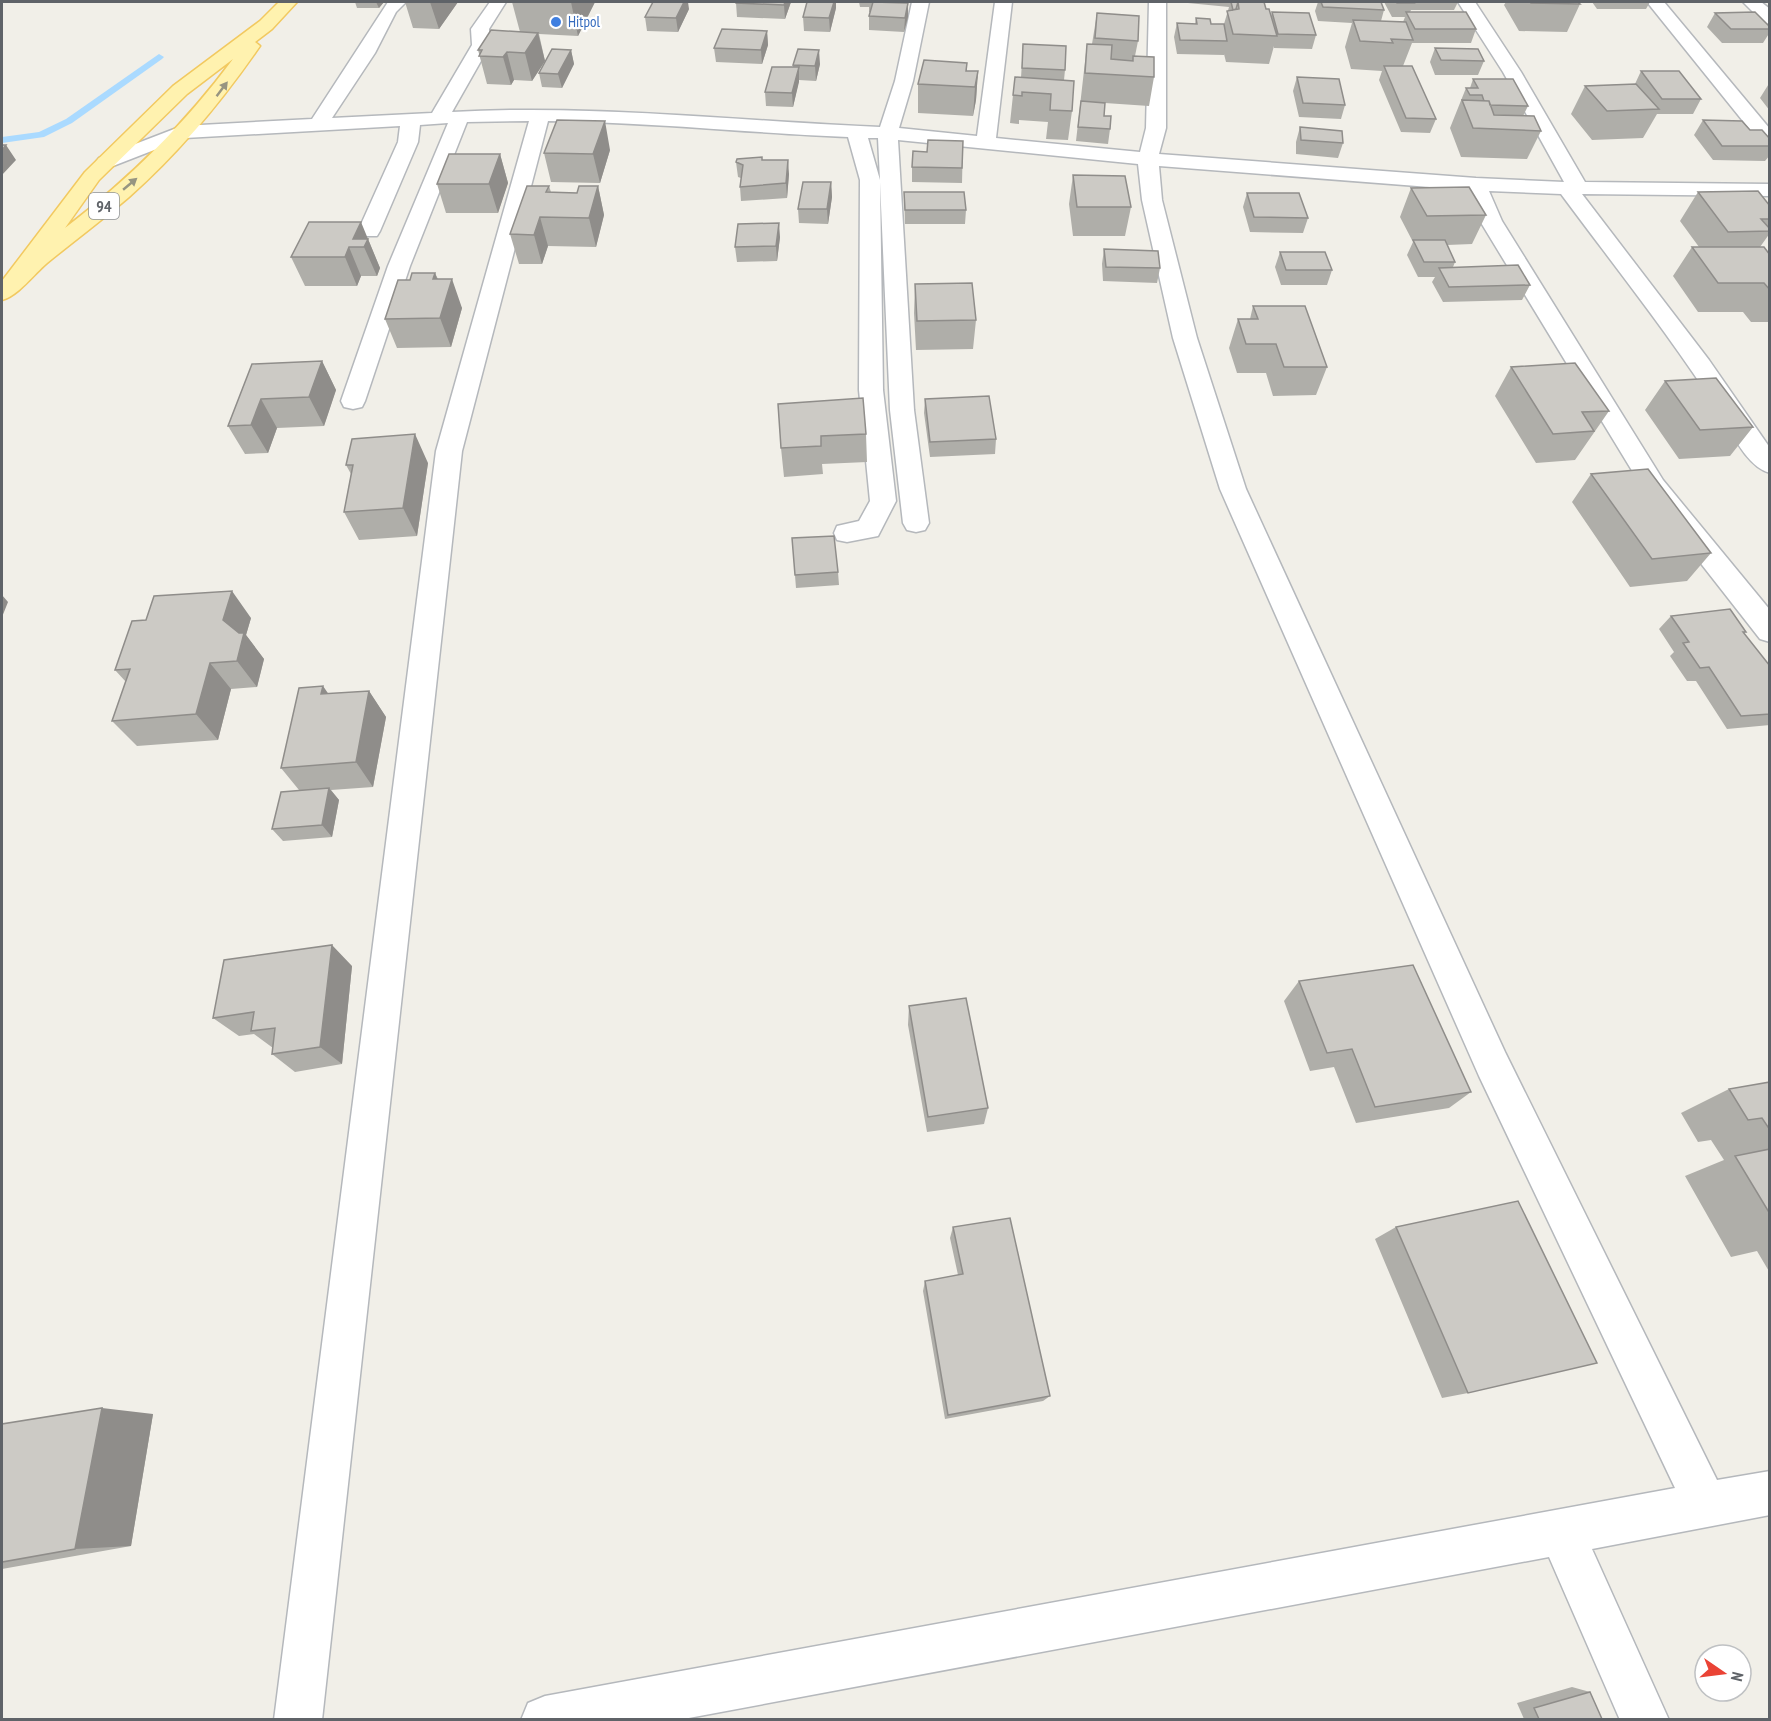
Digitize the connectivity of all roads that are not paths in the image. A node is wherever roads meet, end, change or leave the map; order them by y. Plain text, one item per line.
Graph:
1 (288, 2) edge
2 (397, 2) edge
3 (498, 2) edge
4 (921, 2) edge
5 (1004, 2) edge
6 (1158, 2) edge
7 (1467, 2) edge
8 (1655, 2) edge
9 (1751, 2) edge
10 (1770, 19) edge
11 (266, 24) junction
12 (180, 90) junction
13 (540, 115) junction
14 (449, 118) junction
15 (411, 120) junction
16 (317, 126) junction
17 (182, 132) junction
18 (856, 132) junction
19 (888, 133) junction
20 (986, 142) junction
21 (1770, 142) edge
22 (1148, 159) junction
23 (106, 162) junction
24 (1476, 184) junction
25 (1573, 188) junction
26 (1770, 190) edge
27 (369, 231) dead end
28 (20, 274) junction
29 (2, 293) edge
30 (353, 401) dead end
31 (1770, 465) edge
32 (916, 523) dead end
33 (847, 532) dead end
34 (1770, 631) edge
35 (1770, 1493) edge
36 (1706, 1504) junction
37 (1560, 1530) junction
38 (298, 1719) edge
39 (545, 1719) edge
40 (1645, 1719) edge

1 - 11 main road, 94
2 - 16 street
3 - 14 street
4 - 19 street
5 - 20 street
6 - 22 street
7 - 25 street
8 - 21 street
9 - 10 street
11 - 12 main road, 94
17 -> 11 main road, 94
12 - 17 street
12 - 23 main road, 94
13 - 14 street
13 - 18 street
13 - 38 street
14 - 15 street
14 - 30 street
15 - 16 street
15 - 27 street
16 - 17 street
17 - 23 street
28 -> 17 main road, 94
18 - 19 street
18 - 33 street
19 - 20 street
19 - 32 street
20 - 22 street
22 - 24 street
22 - 36 street
23 - 28 main road, 94
24 - 25 street
24 - 34 street
25 - 26 street
25 - 31 street
28 - 29 main road, 94
35 - 36 street
36 - 37 street
37 - 39 street
37 - 40 street

